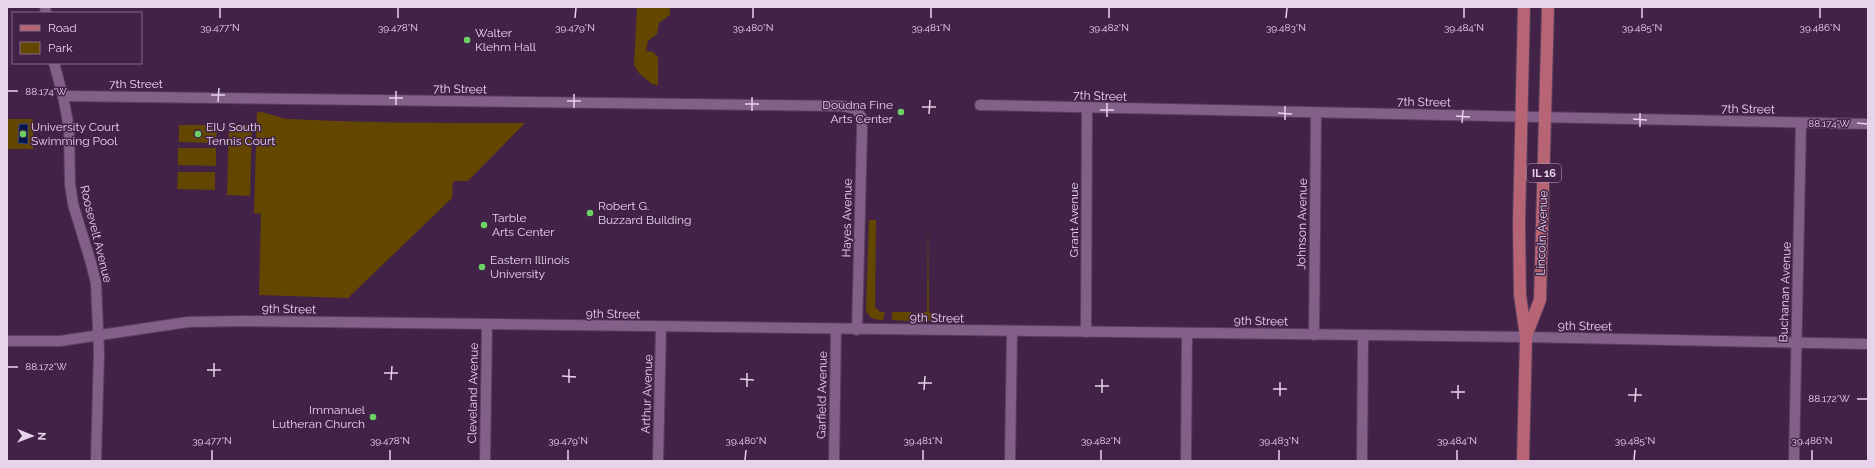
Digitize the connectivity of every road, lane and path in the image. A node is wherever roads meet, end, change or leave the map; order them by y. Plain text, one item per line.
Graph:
1 (1524, 7) edge
2 (1548, 7) edge
3 (54, 64) edge
4 (63, 96) junction
5 (980, 106) dead end
6 (1086, 108) junction
7 (856, 109) joint
8 (1316, 114) junction
9 (1522, 117) junction
10 (1546, 117) junction
11 (1801, 123) junction
12 (1868, 124) edge
13 (487, 325) junction
14 (661, 328) junction
15 (836, 329) junction
16 (857, 330) junction
17 (1012, 331) junction
18 (1086, 332) junction
19 (1188, 333) junction
20 (1314, 335) junction
21 (1363, 335) junction
22 (98, 336) junction
23 (1526, 337) junction
24 (7, 341) edge
25 (1796, 342) junction
26 (1868, 344) edge
27 (96, 461) edge
28 (485, 461) edge
29 (658, 461) edge
30 (834, 461) edge
31 (1010, 461) edge
32 (1186, 461) edge
33 (1362, 461) edge
34 (1524, 461) edge
35 (1794, 461) edge

1 - 9 main road, Lincoln Avenue / IL 16
2 - 10 main road, Lincoln Avenue / IL 16
3 - 4 street, Roosevelt Avenue
4 - 7 street, 7th Street
4 - 22 street, Roosevelt Avenue
5 - 6 street, 7th Street
6 - 8 street, 7th Street
6 - 18 street, Grant Avenue
7 - 16 street, Hayes Avenue
8 - 9 street, 7th Street
8 - 20 street, Johnson Avenue
9 - 10 street, 7th Street
9 - 23 main road, Lincoln Avenue / IL 16
10 - 11 street, 7th Street
10 - 23 main road, Lincoln Avenue / IL 16
11 - 12 street, 7th Street
11 - 25 street, Buchanan Avenue
13 - 14 street, 9th Street
13 - 22 street, 9th Street
13 - 28 street, Cleveland Avenue
14 - 15 street, 9th Street
14 - 29 street, Arthur Avenue
15 - 16 street, 9th Street
15 - 30 street, Garfield Avenue
16 - 17 street, 9th Street
17 - 18 street, 9th Street
17 - 31 street
18 - 19 street, 9th Street
19 - 20 street, 9th Street
19 - 32 street
20 - 21 street, 9th Street
21 - 23 street, 9th Street
21 - 33 street
22 - 24 street, 9th Street
22 - 27 street, Roosevelt Avenue
23 - 25 street, 9th Street
23 - 34 main road, Lincoln Avenue / IL 16
25 - 26 street, 9th Street
25 - 35 street, Buchanan Avenue

